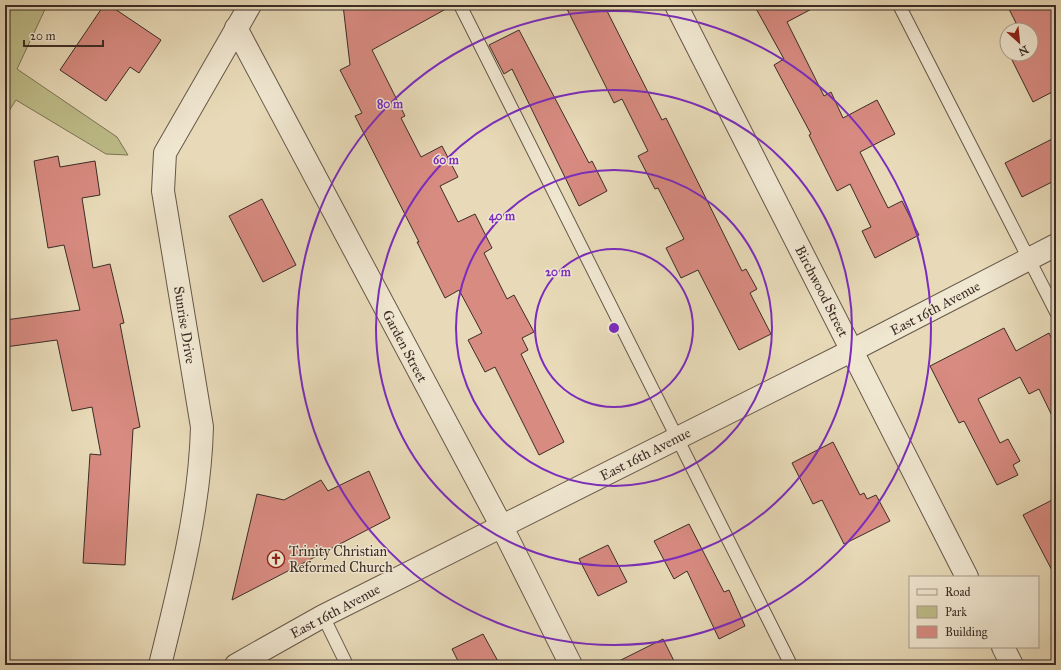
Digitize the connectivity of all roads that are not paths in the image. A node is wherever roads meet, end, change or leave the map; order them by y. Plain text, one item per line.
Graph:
1 (250, 5) edge
2 (460, 5) edge
3 (676, 5) edge
4 (899, 5) edge
5 (236, 28) junction
6 (1056, 245) edge
7 (1029, 259) junction
8 (1056, 312) edge
9 (853, 350) junction
10 (677, 437) junction
11 (502, 527) junction
12 (966, 576) edge
13 (323, 616) junction
14 (1004, 648) edge
15 (160, 665) edge
16 (236, 665) edge
17 (347, 665) edge
18 (571, 665) edge
19 (791, 665) edge
20 (1012, 665) edge

1 - 5 street, Sunrise Drive
2 - 10 lane
3 - 9 street, Birchwood Street
4 - 7 lane
5 - 11 street, Garden Street
5 - 15 street, Sunrise Drive
6 - 7 street, East 16th Avenue
7 - 8 lane
7 - 9 street, East 16th Avenue
9 - 10 street, East 16th Avenue
9 - 12 street, Birchwood Street
10 - 11 street, East 16th Avenue
10 - 19 lane
11 - 13 street, East 16th Avenue
11 - 18 street, Garden Street
13 - 16 street, East 16th Avenue
13 - 17 lane
14 - 20 street

